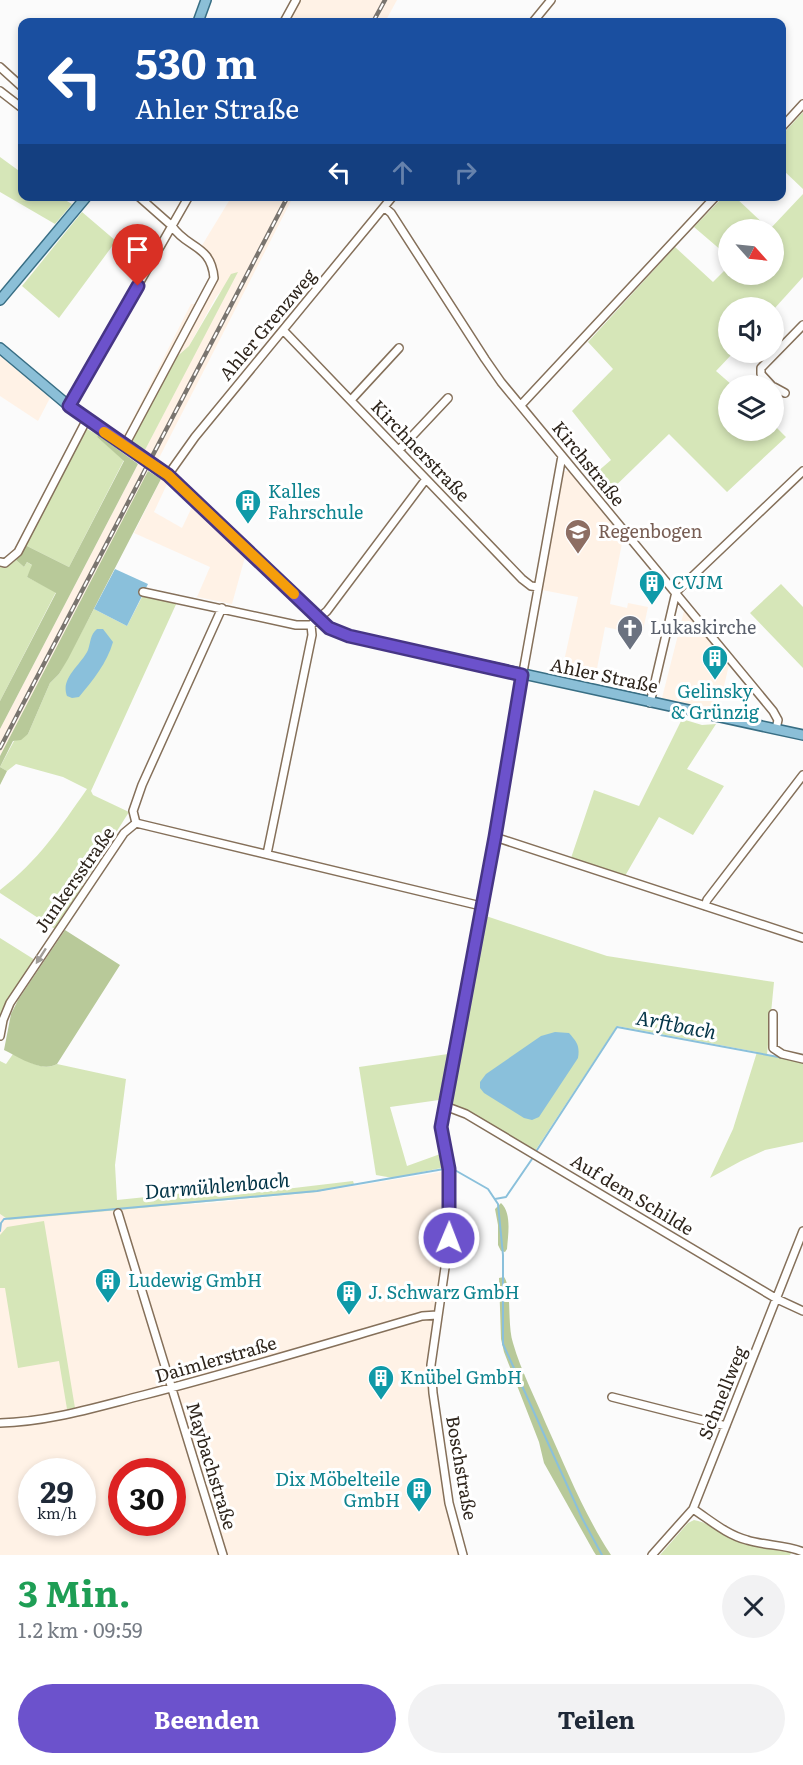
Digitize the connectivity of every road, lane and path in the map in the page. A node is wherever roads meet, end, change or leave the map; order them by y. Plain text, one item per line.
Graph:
1 (206, 0) edge
2 (551, 0) edge
3 (294, 1) edge
4 (199, 18) edge
5 (286, 18) edge
6 (535, 18) edge
7 (0, 67) edge
8 (18, 83) edge
9 (0, 91) edge
10 (803, 104) edge
11 (18, 105) edge
12 (786, 123) edge
13 (83, 201) edge
14 (144, 201) edge
15 (186, 201) edge
16 (389, 201) edge
17 (711, 201) edge
18 (384, 207) junction
19 (172, 226) junction
20 (0, 300) edge
21 (803, 325) edge
22 (283, 330) junction
23 (0, 348) edge
24 (399, 348) dead end
25 (762, 375) edge
26 (448, 398) dead end
27 (351, 400) junction
28 (521, 405) junction
29 (69, 406) junction
30 (87, 419) junction
31 (125, 445) junction
32 (399, 450) junction
33 (562, 456) junction
34 (803, 471) edge
35 (168, 475) junction
36 (426, 479) junction
37 (0, 562) edge
38 (538, 587) junction
39 (143, 592) dead end
40 (676, 592) junction
41 (222, 608) junction
42 (315, 621) junction
43 (522, 675) junction
44 (650, 703) junction
45 (776, 729) junction
46 (803, 735) edge
47 (803, 775) edge
48 (136, 823) junction
49 (495, 837) junction
50 (267, 854) junction
51 (481, 906) junction
52 (705, 906) junction
53 (803, 938) edge
54 (773, 1014) dead end
55 (0, 1036) edge
56 (803, 1059) edge
57 (445, 1106) junction
58 (118, 1213) dead end
59 (803, 1231) edge
60 (777, 1299) junction
61 (803, 1311) edge
62 (437, 1315) junction
63 (172, 1388) junction
64 (612, 1397) dead end
65 (0, 1423) edge
66 (726, 1426) junction
67 (693, 1509) junction
68 (803, 1552) edge
69 (223, 1555) edge
70 (463, 1555) edge
71 (652, 1555) edge

1 - 4 main road
2 - 6 street
3 - 5 street
7 - 8 street
9 - 11 street
10 - 12 street
13 - 20 main road
14 - 19 street
15 - 19 street
16 - 18 street, Ahler Grenzweg
17 - 28 street
18 - 22 street, Ahler Grenzweg
18 - 28 street, Kirchstraße
19 - 29 street
19 - 31 street
21 - 25 street
22 - 27 street, Kirchnerstraße
22 - 35 street, Ahler Grenzweg
23 - 29 main road, Ahler Straße
24 - 27 street
26 - 32 street
27 - 32 street, Kirchnerstraße
28 - 33 street, Kirchstraße
29 - 30 main road, Ahler Straße
30 - 31 main road, Ahler Straße
30 - 37 street
31 - 35 main road, Ahler Straße
32 - 36 street, Kirchnerstraße
33 - 38 street, Boschstraße
33 - 40 street, Kirchstraße
34 - 40 street
35 - 42 main road, Ahler Straße
36 - 38 street, Kirchnerstraße
36 - 42 street
38 - 43 street, Boschstraße
39 - 41 street
40 - 44 street
40 - 45 street, Kirchstraße
41 - 42 street
41 - 48 street, Junkersstraße
42 - 43 main road, Ahler Straße
42 - 50 street
43 - 44 main road, Ahler Straße
43 - 49 street, Boschstraße
44 - 45 main road, Ahler Straße
45 - 46 main road, Ahler Straße
47 - 52 street
48 - 50 street
48 -> 55 street, Junkersstraße
49 - 51 street, Boschstraße
49 - 52 street
50 - 51 street
51 - 57 street, Boschstraße
52 - 53 street
54 - 56 street
57 - 60 street, Auf dem Schilde
57 - 62 street, Boschstraße
58 - 63 street, Maybachstraße
59 - 60 street, Schnellweg
60 - 61 street, Auf dem Schilde
60 - 66 street, Schnellweg
62 - 63 street, Daimlerstraße
62 - 70 street, Boschstraße
63 - 65 street, Daimlerstraße
63 - 69 street, Maybachstraße
64 - 66 street
66 - 67 street, Schnellweg
67 - 68 street
67 - 71 street, Schnellweg

